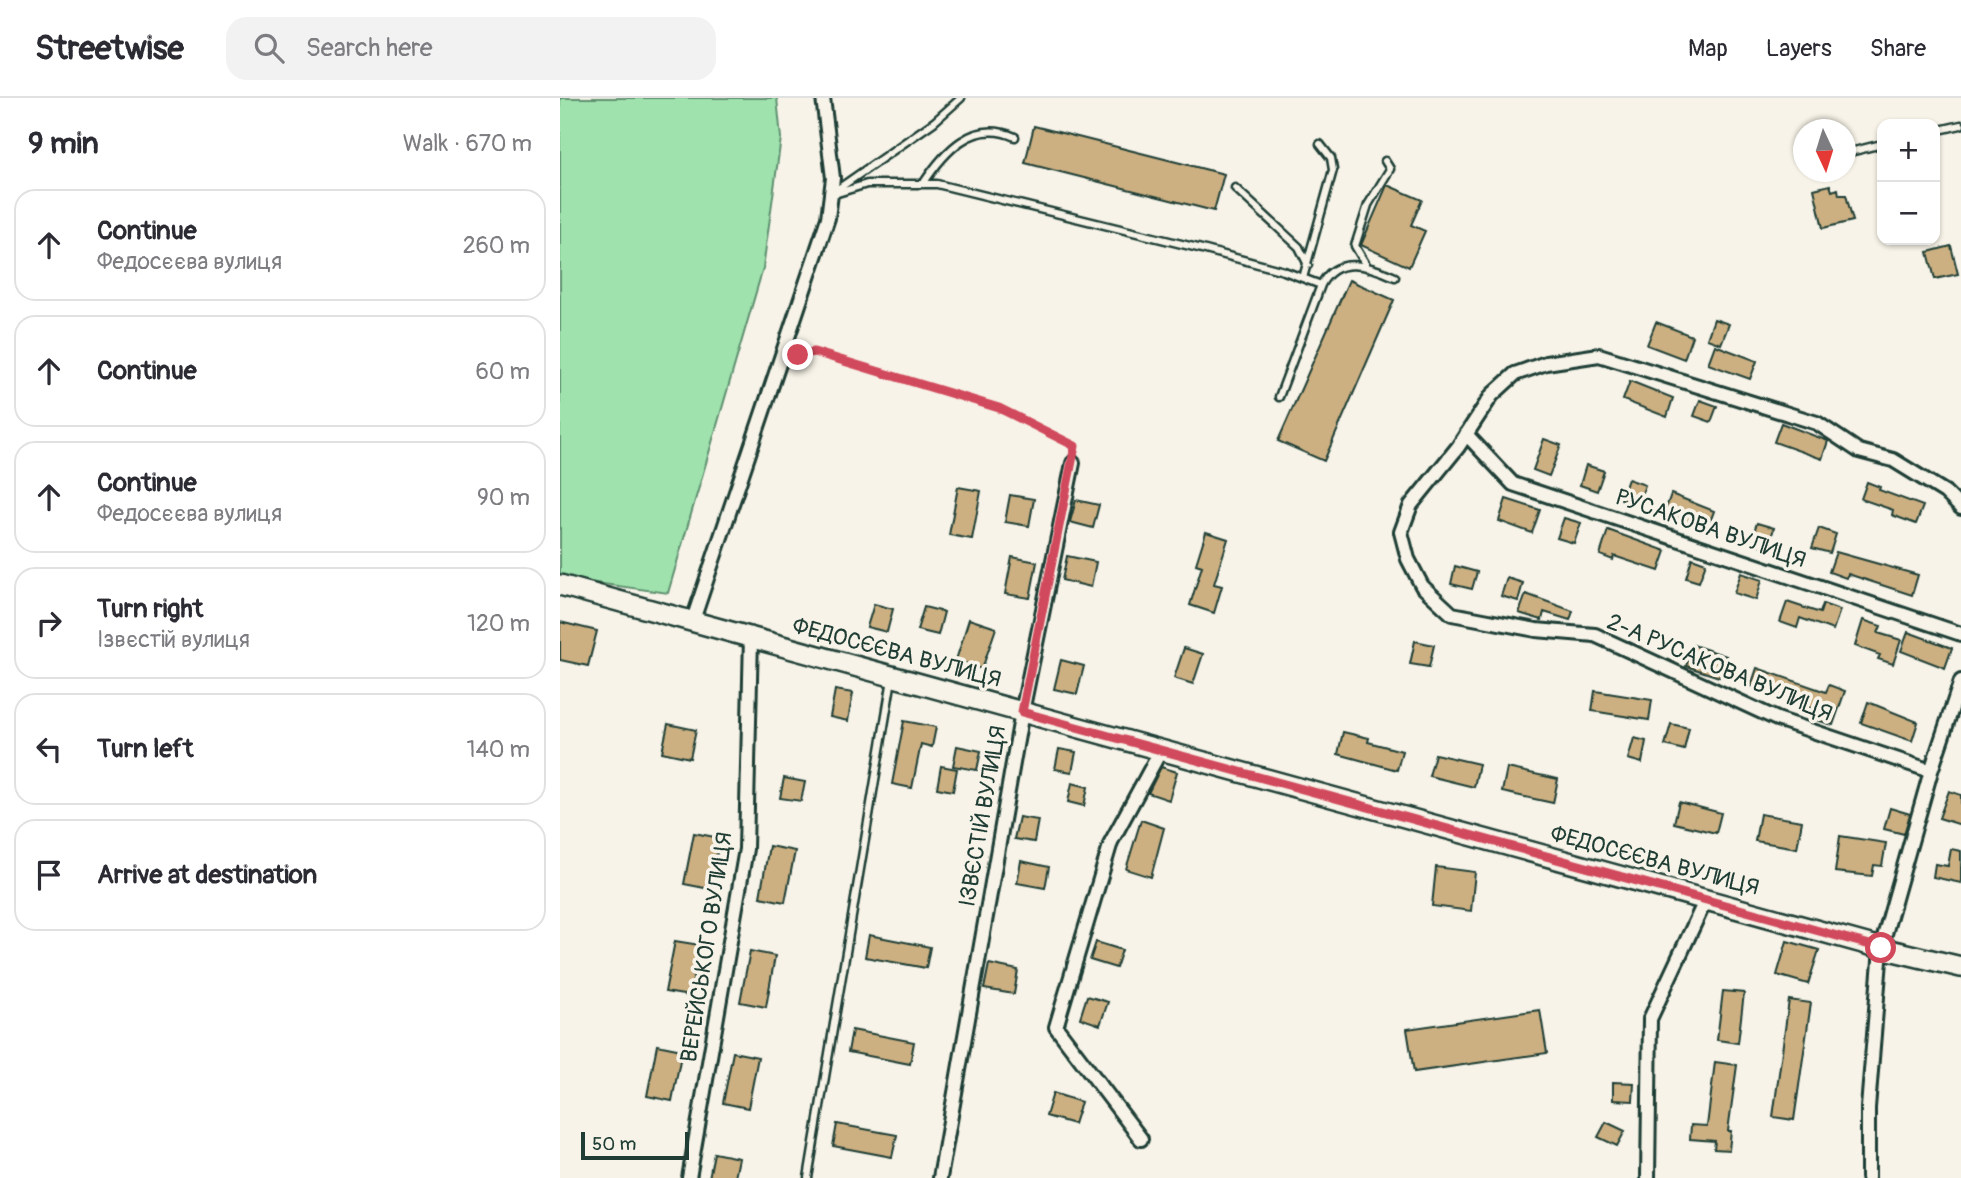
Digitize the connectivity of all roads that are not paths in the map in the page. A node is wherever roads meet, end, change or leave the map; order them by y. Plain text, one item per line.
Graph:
1 (823, 98) edge
2 (961, 98) edge
3 (1961, 125) edge
4 (1940, 130) edge
5 (1015, 136) dead end
6 (1320, 144) dead end
7 (1877, 145) edge
8 (1856, 150) edge
9 (1385, 161) dead end
10 (923, 184) junction
11 (1235, 188) dead end
12 (831, 195) junction
13 (1308, 265) junction
14 (1368, 268) junction
15 (1395, 277) dead end
16 (1303, 278) junction
17 (1321, 285) junction
18 (1279, 397) dead end
19 (1466, 434) junction
20 (1073, 463) road end
21 (1961, 509) edge
22 (560, 585) edge
23 (693, 620) junction
24 (1961, 634) edge
25 (751, 637) junction
26 (893, 677) junction
27 (1961, 681) edge
28 (1022, 712) junction
29 (1161, 750) junction
30 (1931, 771) junction
31 (1706, 899) junction
32 (1881, 948) junction
33 (1961, 967) edge
34 (1140, 1139) dead end
35 (689, 1178) edge
36 (808, 1178) edge
37 (940, 1178) edge
38 (1648, 1178) edge
39 (1868, 1178) edge

1 - 12 street
2 - 12 lane
3 - 4 lane
5 - 10 lane
6 - 13 lane
7 - 8 lane
9 - 14 lane
10 - 12 lane
10 - 16 lane
11 - 13 lane
12 - 23 street
13 - 16 lane
14 - 15 lane
14 - 17 lane
16 - 17 lane
17 - 18 lane
19 - 21 street, 2-А РУСАКОВА ВУЛИЦЯ
19 - 24 street, РУСАКОВА ВУЛИЦЯ
19 - 30 street, 2-А РУСАКОВА ВУЛИЦЯ
20 - 28 street, ІЗВЄСТІЙ ВУЛИЦЯ
22 - 23 main road, ФЕДОСЄЄВА ВУЛИЦЯ
23 - 25 main road, ФЕДОСЄЄВА ВУЛИЦЯ
25 - 26 main road, ФЕДОСЄЄВА ВУЛИЦЯ
25 - 35 street, ВЕРЕЙСЬКОГО ВУЛИЦЯ
26 - 28 main road, ФЕДОСЄЄВА ВУЛИЦЯ
26 - 36 lane
27 - 30 street
28 - 29 main road, ФЕДОСЄЄВА ВУЛИЦЯ
28 - 37 street, ІЗВЄСТІЙ ВУЛИЦЯ
29 - 31 main road, ФЕДОСЄЄВА ВУЛИЦЯ
29 - 34 street
30 - 32 street
31 - 32 main road, ФЕДОСЄЄВА ВУЛИЦЯ
31 - 38 street
32 - 33 main road, ФЕДОСЄЄВА ВУЛИЦЯ
32 - 39 street

